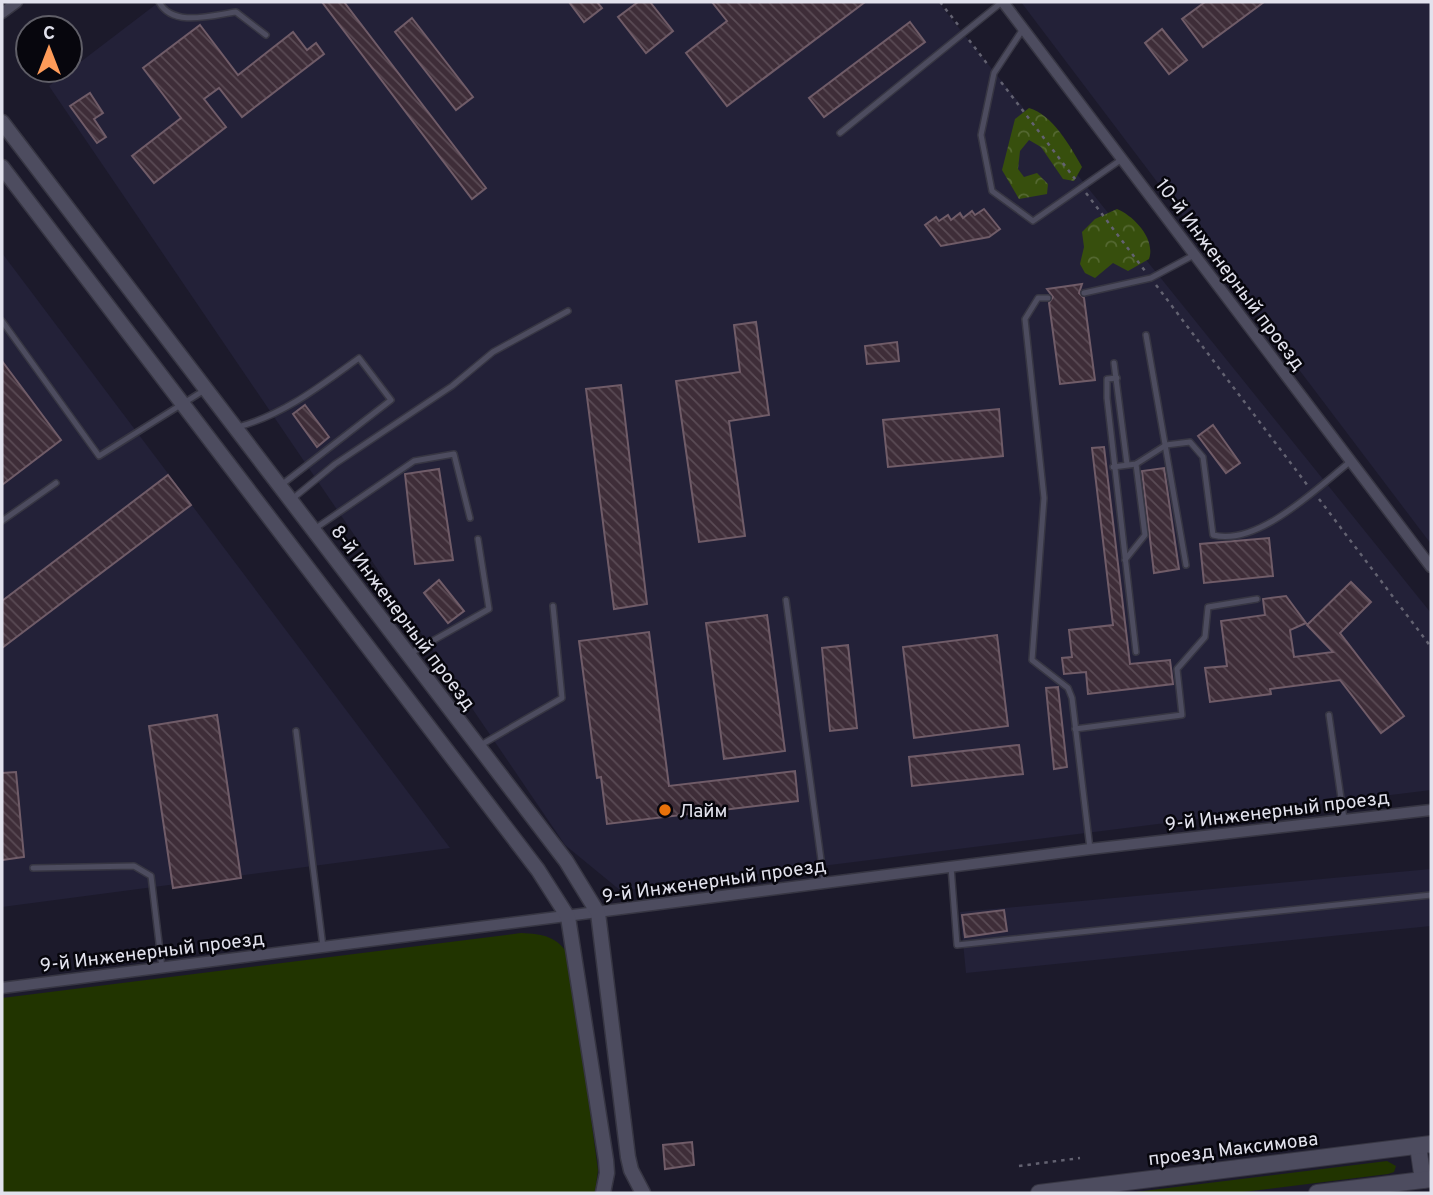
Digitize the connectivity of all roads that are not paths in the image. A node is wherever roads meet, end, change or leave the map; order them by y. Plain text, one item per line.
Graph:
1 (17, 2) edge
2 (159, 2) edge
3 (1003, 2) edge
4 (2, 13) edge
5 (1023, 29) junction
6 (266, 34) dead end
7 (2, 122) edge
8 (840, 133) dead end
9 (1122, 159) junction
10 (2, 167) edge
11 (1194, 254) junction
12 (1084, 293) dead end
13 (1048, 298) dead end
14 (568, 311) dead end
15 (2, 321) edge
16 (1146, 335) dead end
17 (1114, 363) dead end
18 (1117, 378) junction
19 (206, 389) junction
20 (181, 402) junction
21 (236, 428) junction
22 (1166, 445) junction
23 (1351, 461) junction
24 (1127, 464) junction
25 (1136, 464) junction
26 (1113, 467) junction
27 (56, 483) dead end
28 (280, 486) junction
29 (291, 500) junction
30 (470, 517) dead end
31 (2, 521) edge
32 (313, 530) junction
33 (478, 539) dead end
34 (1125, 560) junction
35 (1186, 565) dead end
36 (1431, 567) edge
37 (1257, 599) dead end
38 (786, 600) dead end
39 (553, 606) dead end
40 (1136, 652) dead end
41 (409, 655) junction
42 (1329, 715) dead end
43 (1075, 729) junction
44 (296, 731) dead end
45 (479, 746) junction
46 (1431, 810) edge
47 (1345, 820) junction
48 (1090, 849) junction
49 (951, 867) junction
50 (33, 868) dead end
51 (824, 883) junction
52 (1431, 895) edge
53 (598, 913) junction
54 (568, 917) junction
55 (323, 947) junction
56 (162, 968) junction
57 (2, 988) edge
58 (1424, 1145) edge
59 (1427, 1179) edge
60 (1342, 1192) edge
61 (603, 1193) edge
62 (643, 1193) edge
63 (1039, 1193) edge
64 (1317, 1193) edge

1 - 4 street
2 - 6 lane
3 - 5 street, 10-й Инженерный проезд
3 - 8 lane
5 - 9 street, 10-й Инженерный проезд
5 - 9 lane
7 - 19 street, 8-й Инженерный проезд
9 - 11 street, 10-й Инженерный проезд
10 - 20 street
11 - 12 lane
11 - 23 street, 10-й Инженерный проезд
13 - 43 lane
14 - 29 lane
15 - 20 lane
16 - 22 lane
17 - 18 lane
18 - 24 lane
18 - 26 lane
19 - 20 lane
19 - 21 street, 8-й Инженерный проезд
20 - 54 street
21 - 28 street, 8-й Инженерный проезд
21 - 28 lane
22 - 23 lane
22 - 25 lane
22 - 35 lane
23 - 36 street, 10-й Инженерный проезд
24 - 25 lane
24 - 26 lane
25 - 34 lane
26 - 34 lane
27 - 31 lane
28 - 29 street, 8-й Инженерный проезд
29 - 32 street, 8-й Инженерный проезд
30 - 32 lane
32 - 41 street, 8-й Инженерный проезд
33 - 41 lane
34 - 40 lane
37 - 43 lane
38 - 51 lane
39 - 45 lane
41 - 45 street, 8-й Инженерный проезд
42 - 47 lane
43 - 48 lane
44 - 55 lane
45 - 53 street, 8-й Инженерный проезд
46 - 47 street, 9-й Инженерный проезд
47 - 48 street, 9-й Инженерный проезд
48 - 49 street, 9-й Инженерный проезд
49 - 51 street, 9-й Инженерный проезд
49 - 52 lane
50 - 56 lane
51 - 53 street, 9-й Инженерный проезд
53 - 54 street, 9-й Инженерный проезд
53 - 62 street, 8-й Инженерный проезд
54 - 55 street, 9-й Инженерный проезд
54 - 61 street
55 - 56 street, 9-й Инженерный проезд
56 - 57 street, 9-й Инженерный проезд
58 - 59 main road
58 - 63 main road, проезд Максимова
59 - 60 main road
60 - 64 main road

